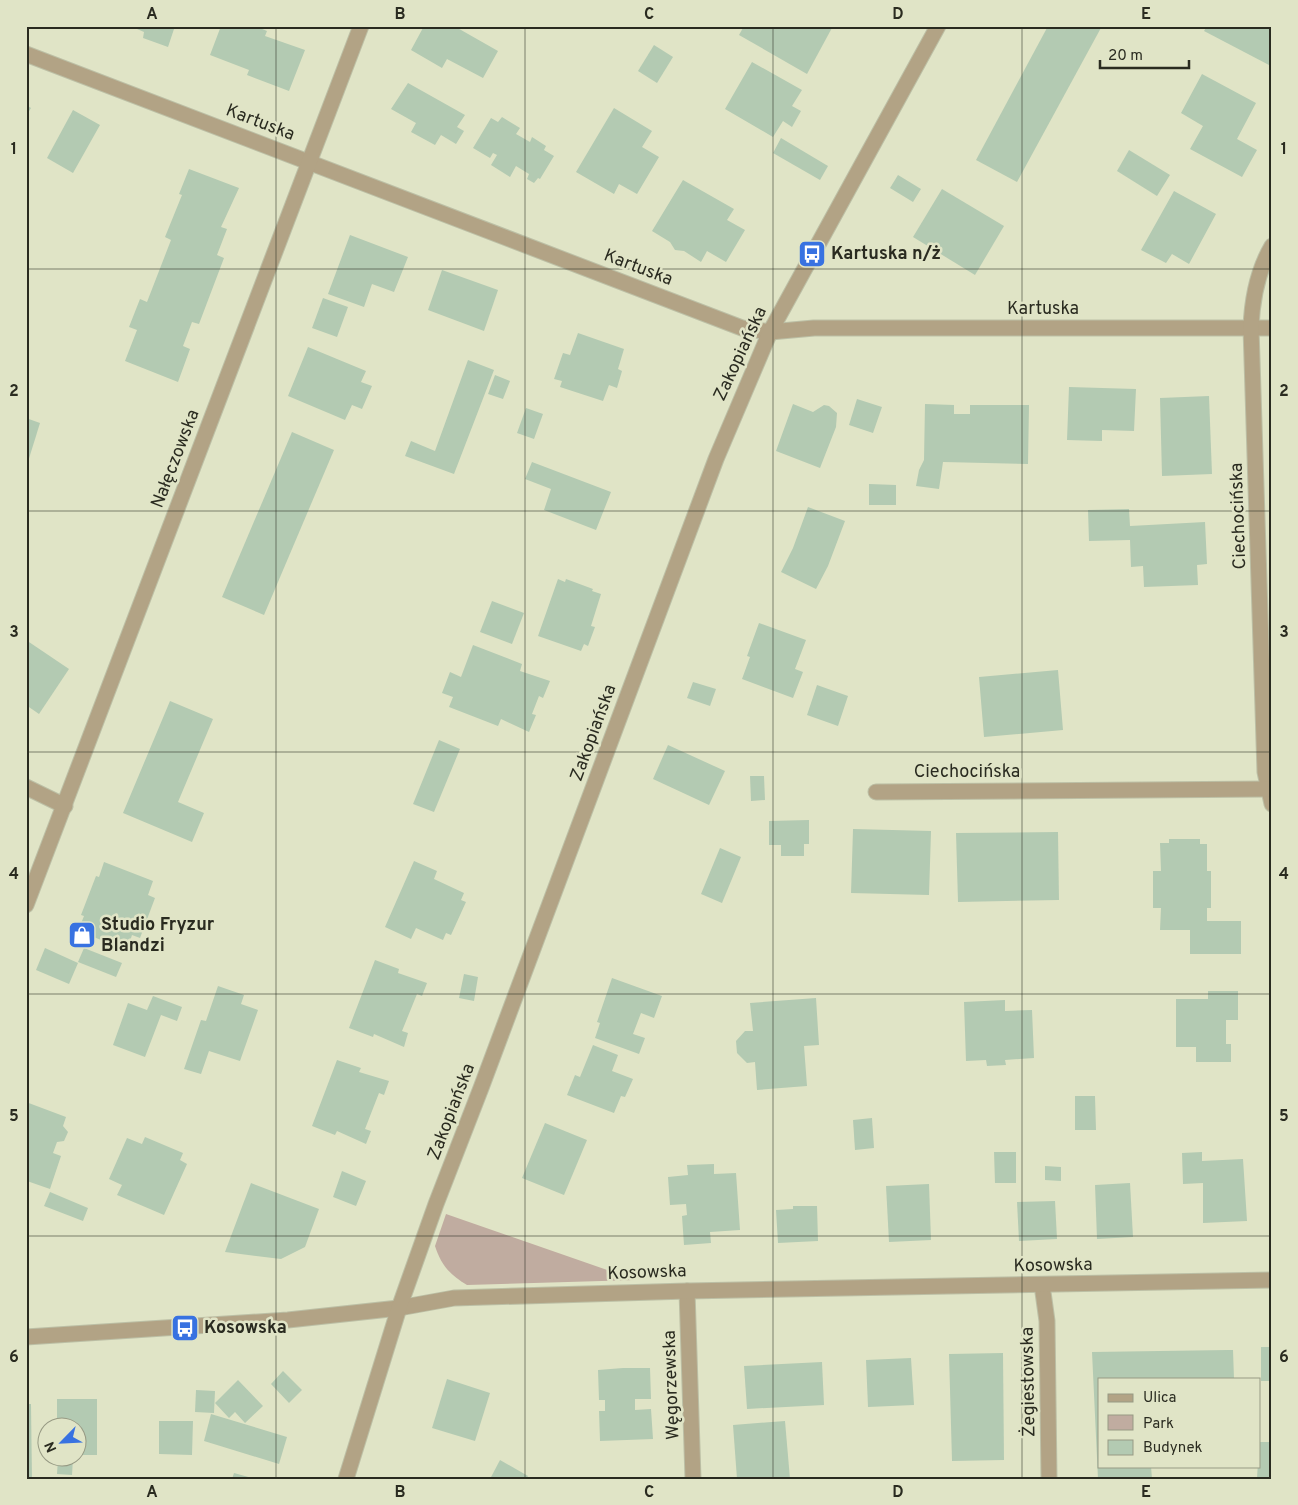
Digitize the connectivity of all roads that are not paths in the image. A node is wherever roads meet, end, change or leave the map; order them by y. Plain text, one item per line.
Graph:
1 (361, 26) edge
2 (938, 26) edge
3 (26, 54) edge
4 (309, 162) junction
5 (1272, 246) edge
6 (1252, 328) junction
7 (1272, 328) edge
8 (770, 332) junction
9 (26, 787) edge
10 (1268, 789) junction
11 (876, 792) dead end
12 (1272, 804) edge
13 (65, 806) junction
14 (26, 905) edge
15 (1272, 1280) edge
16 (1042, 1285) junction
17 (687, 1291) junction
18 (399, 1308) junction
19 (26, 1337) edge
20 (346, 1479) edge
21 (694, 1479) edge
22 (1049, 1479) edge

1 - 4 street, Nałęczowska
2 - 8 street, Zakopiańska
3 - 4 street, Kartuska
4 - 8 street, Kartuska
4 - 13 street, Nałęczowska
5 - 6 street, Ciechocińska
6 - 7 street, Kartuska
6 - 8 street, Kartuska
6 - 10 street, Ciechocińska
8 - 18 street, Zakopiańska
9 - 13 street
10 - 11 street, Ciechocińska
10 - 12 street, Ciechocińska
13 - 14 street, Nałęczowska
15 - 16 street, Kosowska
16 - 17 street, Kosowska
16 - 22 street, Żegiestowska
17 - 18 street, Kosowska
17 - 21 street, Węgorzewska
18 - 19 street, Kosowska
18 - 20 street, Zakopiańska

